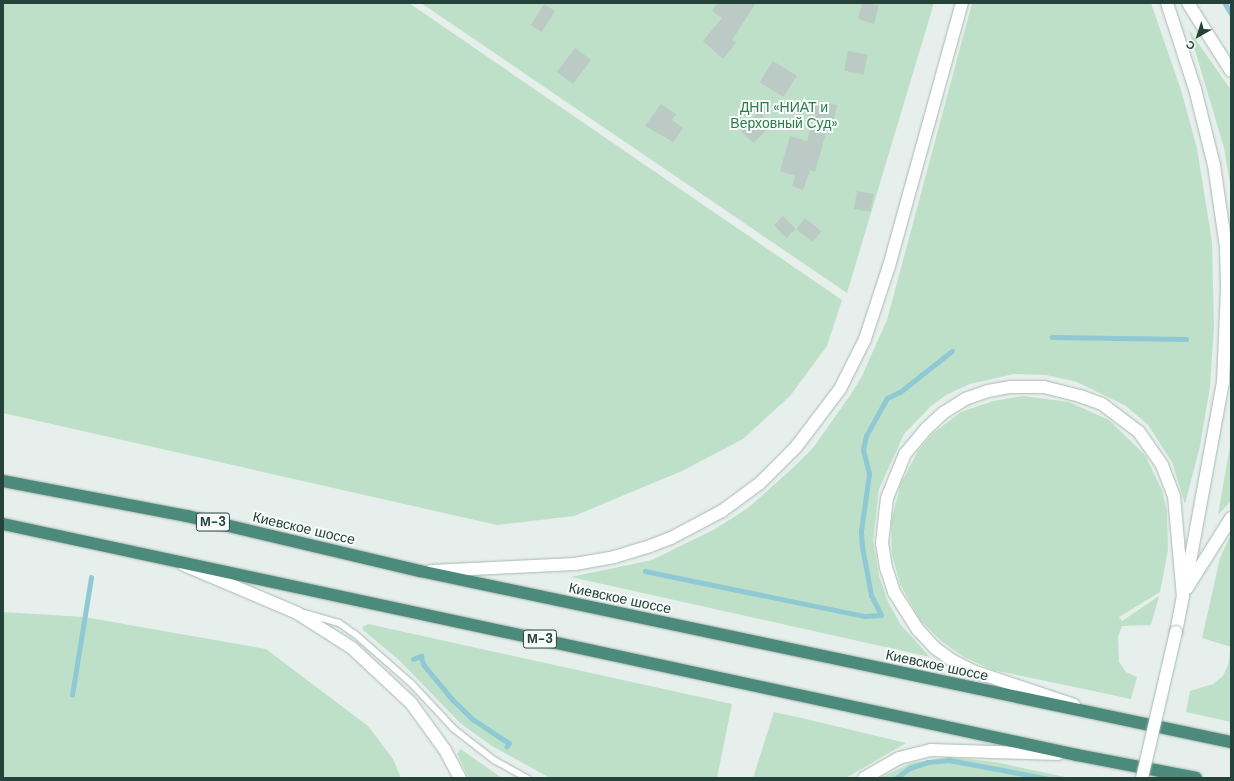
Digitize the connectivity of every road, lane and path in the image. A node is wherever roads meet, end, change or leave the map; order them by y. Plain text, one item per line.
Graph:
1 (962, 3) edge
2 (1166, 3) edge
3 (1188, 3) edge
4 (1231, 71) edge
5 (3, 481) edge
6 (1231, 518) edge
7 (3, 524) edge
8 (173, 560) junction
9 (420, 571) junction
10 (1183, 596) junction
11 (285, 607) junction
12 (1088, 712) junction
13 (1231, 740) edge
14 (1077, 755) junction
15 (460, 778) edge
16 (527, 778) edge
17 (864, 778) edge
18 (1142, 778) edge
19 (1196, 778) edge

1 - 9 main road
2 - 10 main road
3 - 4 main road
5 - 9 highway, Киевское шоссе / М-3
6 - 10 main road
7 - 8 highway, М-3
8 - 11 main road
8 - 14 highway, М-3
9 - 12 highway, Киевское шоссе / М-3
10 - 12 main road
10 - 18 main road, bridge
11 - 15 main road
11 - 16 lane
12 - 13 highway, Киевское шоссе / М-3
14 - 17 main road
14 - 19 highway, М-3

